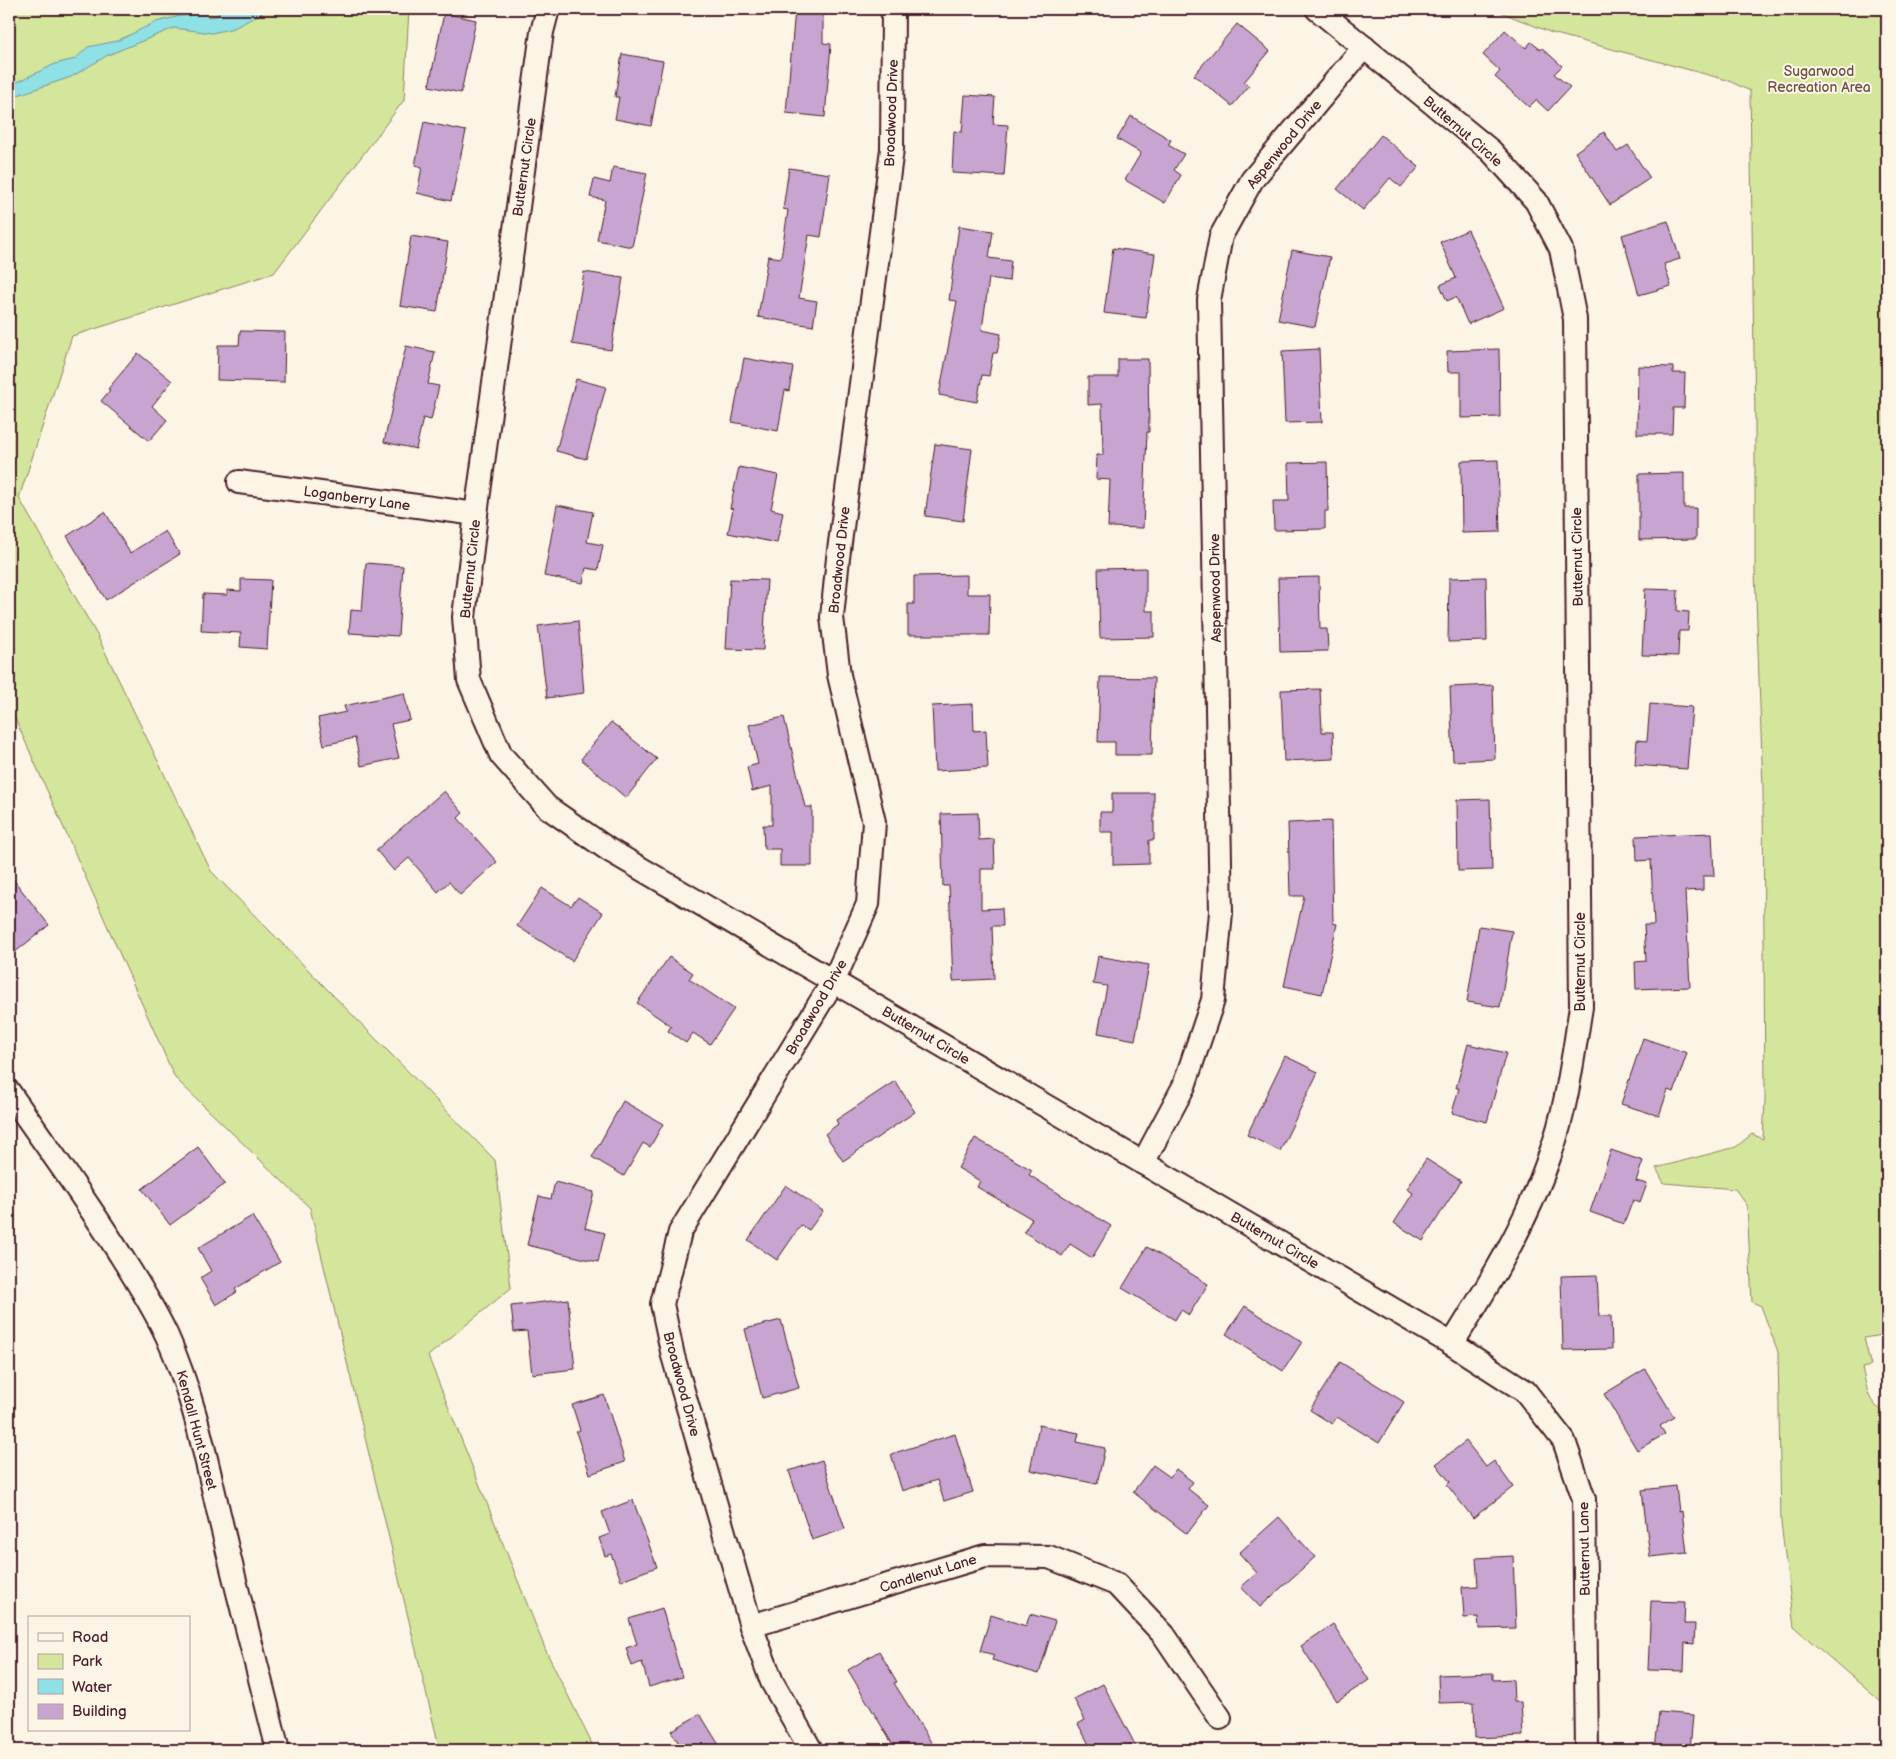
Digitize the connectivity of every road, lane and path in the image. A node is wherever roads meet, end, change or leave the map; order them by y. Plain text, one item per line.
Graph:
1 (548, 9) edge
2 (893, 9) edge
3 (1317, 9) edge
4 (1364, 47) junction
5 (239, 482) dead end
6 (476, 514) junction
7 (834, 980) junction
8 (9, 1092) edge
9 (1143, 1164) junction
10 (1452, 1344) junction
11 (751, 1626) junction
12 (1220, 1718) dead end
13 (278, 1750) edge
14 (811, 1750) edge
15 (1587, 1750) edge

1 - 6 street, Butternut Circle
2 - 7 street, Broadwood Drive
3 - 4 street, Butternut Circle
4 - 9 street, Aspenwood Drive
4 - 10 street, Butternut Circle
5 - 6 street, Loganberry Lane
6 - 7 street, Butternut Circle
7 - 9 street, Butternut Circle
7 - 11 street, Broadwood Drive
8 - 13 street, Kendall Hunt Street
9 - 10 street, Butternut Circle
10 - 15 street, Butternut Lane
11 - 12 street, Candlenut Lane
11 - 14 street, Broadwood Drive

